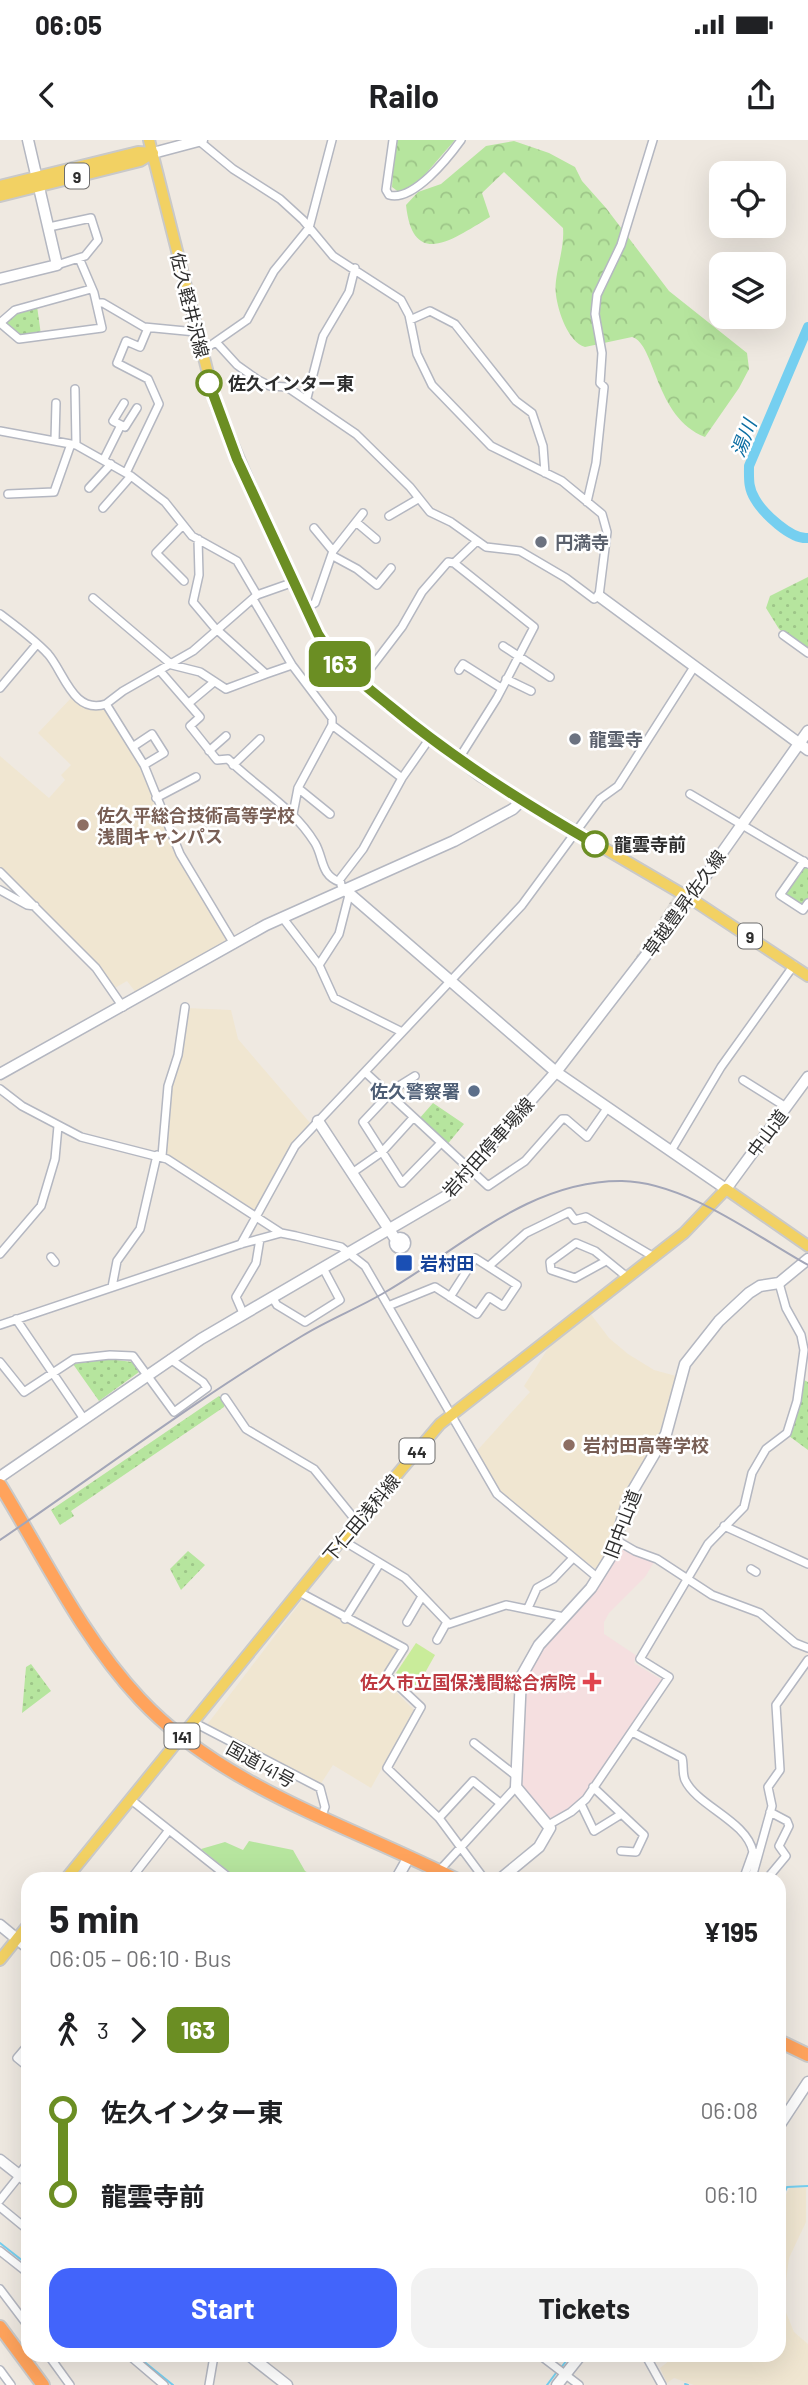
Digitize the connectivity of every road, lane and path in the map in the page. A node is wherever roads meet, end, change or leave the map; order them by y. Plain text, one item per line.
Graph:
1 (28, 140) edge
2 (149, 140) edge
3 (200, 140) edge
4 (331, 140) edge
5 (393, 140) edge
6 (461, 140) edge
7 (653, 140) edge
8 (153, 152) junction
9 (37, 181) junction
10 (0, 186) edge
11 (0, 196) edge
12 (49, 227) junction
13 (309, 228) junction
14 (79, 258) junction
15 (57, 265) junction
16 (355, 268) junction
17 (0, 279) edge
18 (91, 289) junction
19 (97, 303) junction
20 (410, 320) junction
21 (0, 323) edge
22 (148, 328) junction
23 (196, 332) junction
24 (215, 342) junction
25 (201, 352) junction
26 (75, 389) dead end
27 (307, 398) junction
28 (56, 402) dead end
29 (124, 403) dead end
30 (137, 408) dead end
31 (121, 425) junction
32 (0, 431) edge
33 (55, 440) junction
34 (74, 444) junction
35 (107, 461) junction
36 (545, 473) junction
37 (128, 475) junction
38 (89, 488) dead end
39 (8, 494) dead end
40 (418, 499) junction
41 (586, 502) junction
42 (103, 508) dead end
43 (392, 512) dead end
44 (363, 513) dead end
45 (356, 522) junction
46 (183, 526) junction
47 (314, 528) dead end
48 (198, 539) junction
49 (376, 539) dead end
50 (477, 541) junction
51 (333, 554) junction
52 (454, 563) junction
53 (391, 568) dead end
54 (182, 575) dead end
55 (294, 582) junction
56 (599, 596) junction
57 (255, 597) junction
58 (93, 598) dead end
59 (306, 608) junction
60 (0, 614) edge
61 (218, 629) junction
62 (783, 635) dead end
63 (37, 644) junction
64 (503, 646) dead end
65 (808, 653) edge
66 (519, 656) junction
67 (172, 665) junction
68 (292, 665) junction
69 (463, 665) dead end
70 (694, 667) junction
71 (160, 672) junction
72 (265, 674) junction
73 (550, 677) dead end
74 (506, 679) junction
75 (214, 682) junction
76 (360, 682) junction
77 (0, 688) edge
78 (502, 688) junction
79 (531, 691) dead end
80 (189, 703) junction
81 (106, 704) junction
82 (332, 725) junction
83 (808, 731) edge
84 (226, 736) dead end
85 (430, 738) junction
86 (260, 739) dead end
87 (134, 746) junction
88 (804, 747) edge
89 (209, 751) junction
90 (458, 760) junction
91 (144, 765) junction
92 (233, 765) junction
93 (196, 777) dead end
94 (402, 778) junction
95 (298, 788) junction
96 (690, 794) dead end
97 (156, 798) junction
98 (522, 800) junction
99 (293, 814) junction
100 (330, 814) dead end
101 (743, 823) junction
102 (575, 832) junction
103 (806, 862) edge
104 (0, 872) edge
105 (344, 889) junction
106 (0, 890) edge
107 (690, 898) junction
108 (808, 903) edge
109 (36, 906) junction
110 (282, 917) junction
111 (234, 944) junction
112 (319, 965) junction
113 (794, 965) junction
114 (808, 976) edge
115 (450, 981) junction
116 (123, 1007) junction
117 (185, 1007) dead end
118 (402, 1032) junction
119 (365, 1072) junction
120 (556, 1072) junction
121 (0, 1074) edge
122 (415, 1076) dead end
123 (808, 1077) edge
124 (743, 1080) dead end
125 (0, 1089) edge
126 (387, 1096) junction
127 (608, 1107) junction
128 (786, 1107) junction
129 (412, 1119) junction
130 (318, 1121) junction
131 (58, 1126) junction
132 (440, 1144) junction
133 (671, 1151) junction
134 (382, 1152) junction
135 (160, 1156) junction
136 (470, 1169) junction
137 (352, 1173) junction
138 (726, 1189) junction
139 (255, 1217) junction
140 (281, 1233) junction
141 (393, 1236) junction
142 (260, 1239) junction
143 (241, 1244) junction
144 (808, 1246) edge
145 (351, 1253) junction
146 (0, 1254) edge
147 (654, 1257) junction
148 (606, 1261) junction
149 (806, 1264) edge
150 (489, 1266) junction
151 (324, 1268) junction
152 (627, 1277) junction
153 (779, 1283) junction
154 (112, 1287) junction
155 (272, 1297) junction
156 (450, 1297) junction
157 (388, 1306) junction
158 (243, 1313) junction
159 (16, 1320) junction
160 (0, 1325) edge
161 (170, 1359) junction
162 (0, 1362) edge
163 (53, 1373) junction
164 (147, 1376) junction
165 (225, 1398) dead end
166 (450, 1415) junction
167 (84, 1419) junction
168 (0, 1478) edge
169 (0, 1485) edge
170 (0, 1501) edge
171 (357, 1522) junction
172 (724, 1526) junction
173 (342, 1540) junction
174 (617, 1540) junction
175 (573, 1558) junction
176 (380, 1563) junction
177 (808, 1564) edge
178 (598, 1578) junction
179 (688, 1581) junction
180 (299, 1592) junction
181 (421, 1598) junction
182 (528, 1608) junction
183 (564, 1618) junction
184 (345, 1619) junction
185 (407, 1622) dead end
186 (447, 1622) junction
187 (437, 1640) dead end
188 (808, 1648) edge
189 (808, 1660) edge
190 (193, 1722) junction
191 (632, 1732) junction
192 (179, 1738) junction
193 (474, 1742) dead end
194 (515, 1781) junction
195 (593, 1787) junction
196 (130, 1800) junction
197 (500, 1803) junction
198 (581, 1804) junction
199 (770, 1812) junction
200 (620, 1815) junction
201 (322, 1816) junction
202 (439, 1818) junction
203 (550, 1824) junction
204 (169, 1830) junction
205 (462, 1845) junction
206 (621, 1851) dead end
207 (756, 1852) junction
208 (407, 1860) junction
209 (71, 1872) edge
210 (136, 1872) edge
211 (222, 1872) edge
212 (400, 1872) edge
213 (432, 1872) edge
214 (440, 1872) edge
215 (480, 1872) edge
216 (509, 1872) edge
217 (747, 1872) edge
218 (753, 1872) edge
219 (773, 1872) edge
220 (0, 1925) edge
221 (21, 1934) edge
222 (17, 1939) junction
223 (21, 1942) edge
224 (0, 1960) edge
225 (786, 2034) edge
226 (786, 2044) edge
227 (808, 2045) edge
228 (808, 2055) edge
229 (808, 2082) edge
230 (786, 2115) edge
231 (0, 2160) edge
232 (21, 2177) edge
233 (21, 2182) edge
234 (0, 2200) edge
235 (0, 2207) edge
236 (21, 2224) edge
237 (0, 2251) edge
238 (21, 2268) edge
239 (0, 2289) edge
240 (21, 2317) edge
241 (0, 2327) edge
242 (0, 2335) edge
243 (21, 2356) edge
244 (21, 2360) edge
245 (23, 2362) edge
246 (25, 2362) edge
247 (53, 2362) edge
248 (137, 2362) edge
249 (213, 2362) edge
250 (258, 2362) edge
251 (549, 2362) edge
252 (572, 2362) edge
253 (649, 2362) edge
254 (561, 2371) junction
255 (1, 2375) edge
256 (11, 2385) edge
257 (42, 2385) edge
258 (70, 2385) edge
259 (164, 2385) edge
260 (209, 2385) edge
261 (287, 2385) edge
262 (557, 2385) edge
263 (579, 2385) edge
264 (662, 2385) edge

1 - 9 street
2 - 8 main road, 佐久軽井沢線 / 9
3 - 8 street
3 - 13 street
4 - 13 street
5 - 6 street
7 - 41 street
8 - 9 main road, 9
8 - 23 main road, 佐久軽井沢線 / 9
9 - 10 main road, 9
9 - 11 main road, 9
9 - 12 street
12 - 14 street
12 - 15 street
13 - 16 street
13 - 24 street
14 - 15 street
14 - 18 street
15 - 17 street
16 - 20 street
16 - 27 street
18 - 19 street
18 - 21 street
19 - 21 street
19 - 22 street
20 - 36 street
20 - 36 street
22 - 23 street
22 - 37 street
23 - 25 main road, 佐久軽井沢線 / 9
24 - 25 street
24 - 27 street
25 - 55 main road, 佐久軽井沢線 / 9
26 - 34 street
27 - 40 street
28 - 33 street
29 - 31 street
30 - 31 street
31 - 35 street
32 - 33 street
33 - 34 street
34 - 35 street
34 - 39 street
35 - 37 street
35 - 38 street
36 - 41 street
37 - 42 street
37 - 46 street
40 - 43 street
40 - 50 street
41 - 56 street
44 - 45 street
45 - 49 street
45 - 51 street
46 - 48 street
46 - 54 street
47 - 51 street
48 - 57 street
48 - 61 street
50 - 52 street
50 - 56 street
51 - 53 street
51 - 59 street
52 - 66 street
52 - 76 street
55 - 57 street
55 - 59 main road, 佐久軽井沢線 / 9
56 - 70 street
57 - 61 street
57 - 68 street
58 - 67 street
59 - 76 main road, 佐久軽井沢線 / 9
60 - 63 street
61 - 67 street
61 - 72 street
62 - 65 street
63 - 77 street
63 - 81 street
64 - 66 street
66 - 73 street
66 - 74 street
67 - 71 street
67 - 75 street
68 - 72 street
68 - 82 street
69 - 78 street
70 - 88 street
70 - 102 street
71 - 80 street
71 - 81 street
72 - 75 street
74 - 78 street
74 - 79 street
75 - 80 street
76 - 85 main road, 佐久軽井沢線 / 9
78 - 90 street
80 - 89 street
81 - 87 street
82 - 94 street
82 - 95 street
83 - 88 street, 草越豊昇佐久線
84 - 89 street
85 - 90 main road, 佐久軽井沢線 / 9
85 - 94 street
86 - 92 street
87 - 91 street
87 - 91 street
88 - 101 street, 草越豊昇佐久線
89 - 92 street
90 - 98 main road, 佐久軽井沢線 / 9
91 - 97 street
92 - 99 street
93 - 97 street
94 - 105 street
95 - 99 street
95 - 100 street
96 - 101 street
97 - 111 street
98 - 102 main road, 佐久軽井沢線 / 9
98 - 105 street
99 - 105 street
101 - 103 street
101 - 107 street, 草越豊昇佐久線
102 - 107 main road, 佐久軽井沢線 / 9
102 - 115 street
103 - 108 street
104 - 109 street
105 - 110 street
105 - 112 street
105 - 115 street
106 - 109 street
107 - 113 main road, 佐久軽井沢線 / 9
107 - 120 street, 草越豊昇佐久線
109 - 116 street
110 - 111 street
110 - 112 street
111 - 116 street
112 - 118 street
113 - 114 main road, 佐久軽井沢線 / 9
113 - 133 street
115 - 118 street
115 - 120 street
116 - 121 street
117 - 135 street
118 - 119 street
119 - 126 street
119 - 130 street
120 - 127 street
120 - 136 street, 岩村田停車場線
122 - 126 street
123 - 128 street, 中山道
124 - 128 street
125 - 131 street
126 - 129 street
126 - 134 street
127 - 133 street
127 - 136 street
128 - 138 street, 中山道
129 - 132 street
129 - 134 street
130 - 137 street
130 - 139 street
131 - 135 street
131 - 146 street
132 - 134 street
132 - 136 street
133 - 138 street
134 - 137 street
135 - 139 street
135 - 154 street
136 - 141 street, 岩村田停車場線
137 - 141 street
138 - 144 main road
138 - 147 main road, 下仁田浅科線 / 44
139 - 140 street
139 - 143 street
140 - 142 street
140 - 145 street
141 - 145 street, 岩村田停車場線
142 - 143 street
142 - 158 street
143 - 154 street
145 - 151 street, 岩村田停車場線
145 - 157 street
147 - 150 street
147 - 152 main road, 下仁田浅科線 / 44
148 - 148 street
148 - 152 street
149 - 153 street, 旧中山道
150 - 156 street
150 - 156 street
151 - 155 street, 岩村田停車場線
151 - 155 street
152 - 166 main road, 下仁田浅科線 / 44
153 - 172 street
153 - 174 street, 旧中山道
154 - 159 street
155 - 158 street, 岩村田停車場線
156 - 157 street
157 - 166 street
158 - 161 street, 岩村田停車場線
159 - 160 street
159 - 163 street
161 - 164 street, 岩村田停車場線
161 - 164 street
162 - 163 street
163 - 164 street
163 - 167 street
164 - 167 street, 岩村田停車場線
165 - 171 street
166 - 171 main road, 下仁田浅科線 / 44
166 - 175 street
167 - 168 street, 岩村田停車場線
169 - 192 highway, 国道141号 / 141
170 - 192 highway, 国道141号 / 141
171 - 173 main road, 下仁田浅科線 / 44
172 - 177 street
172 - 179 street
173 - 176 street
173 - 180 main road, 下仁田浅科線 / 44
174 - 178 street, 旧中山道
174 - 179 street
175 - 178 street
175 - 182 street
176 - 181 street
176 - 184 street
178 - 183 street, 旧中山道
179 - 188 street
179 - 191 street
180 - 184 street
180 - 190 main road, 下仁田浅科線 / 44
181 - 185 street
181 - 186 street
182 - 183 street
182 - 186 street
183 - 194 street, 旧中山道
184 - 202 street
186 - 187 street
189 - 199 street
190 - 192 main road, 下仁田浅科線 / 44
190 - 201 street
191 - 195 street
191 - 207 street
192 - 196 main road, 下仁田浅科線 / 44
192 - 201 highway, 国道141号 / 141
192 - 208 highway, 国道141号 / 141
193 - 194 street
194 - 197 street
194 - 203 street
195 - 198 street
195 - 200 street
196 - 204 street
196 - 209 main road, 下仁田浅科線 / 44
197 - 202 street
197 - 205 street
198 - 200 street
198 - 203 street
199 - 207 street
199 - 219 street
200 - 206 street
201 - 208 highway, 国道141号 / 141
202 - 205 street
203 - 216 street
204 - 210 street
204 - 211 street
205 - 214 street
205 - 215 street
207 - 217 street
207 - 218 street
208 - 212 street
208 - 213 highway, 国道141号 / 141
220 - 222 street
221 - 222 main road
222 - 223 street
222 - 224 main road
225 - 227 highway
226 - 228 highway
229 - 230 street
231 - 232 street
233 - 234 street
235 - 236 street
237 - 238 street
239 - 240 street
241 - 243 highway
242 - 244 highway
245 - 257 highway
246 - 257 highway
247 - 258 street
248 - 259 street
249 - 260 street
250 - 261 street
251 - 254 street
252 - 254 street
253 - 264 street
254 - 262 street
254 - 263 street
255 - 256 street

